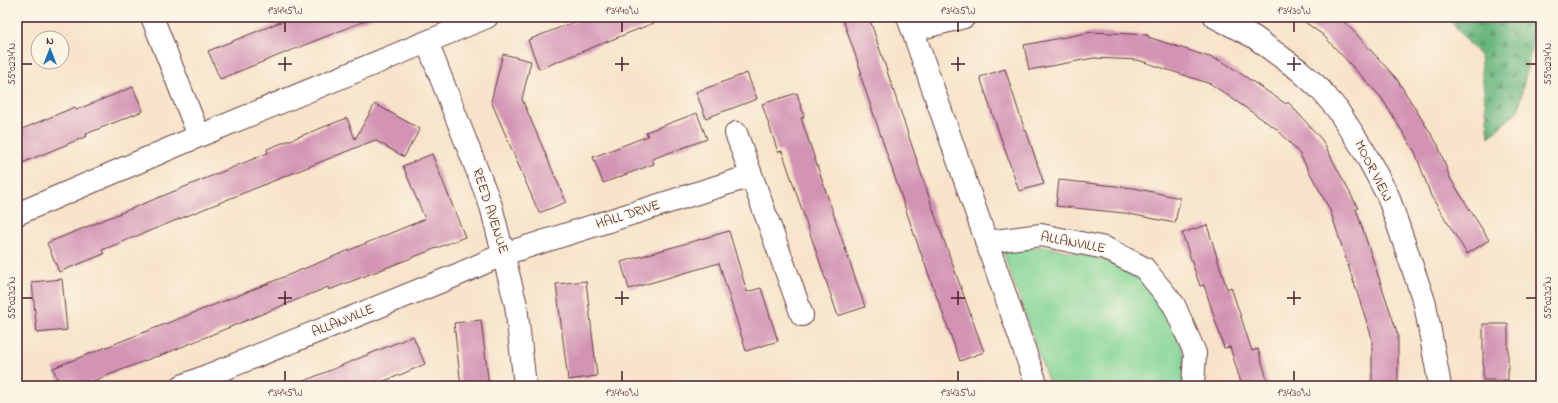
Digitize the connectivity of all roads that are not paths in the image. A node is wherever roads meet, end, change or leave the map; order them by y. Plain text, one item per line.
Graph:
1 (152, 17) edge
2 (487, 17) edge
3 (964, 17) edge
4 (1215, 17) edge
5 (910, 23) edge
6 (427, 42) junction
7 (736, 133) dead end
8 (199, 136) junction
9 (751, 176) junction
10 (17, 214) edge
11 (986, 242) junction
12 (504, 254) junction
13 (802, 315) dead end
14 (182, 386) edge
15 (525, 386) edge
16 (1037, 386) edge
17 (1194, 386) edge
18 (1440, 386) edge

1 - 8 street
2 - 6 street
3 - 5 street
4 - 18 street, MOOR VIEW
5 - 11 street
6 - 8 street
6 - 12 street, REED AVENUE
7 - 9 street
8 - 10 street
9 - 12 street, HALL DRIVE
9 - 13 street
11 - 16 street
11 - 17 street, ALLANVILLE
12 - 14 street, ALLANVILLE
12 - 15 street, REED AVENUE

